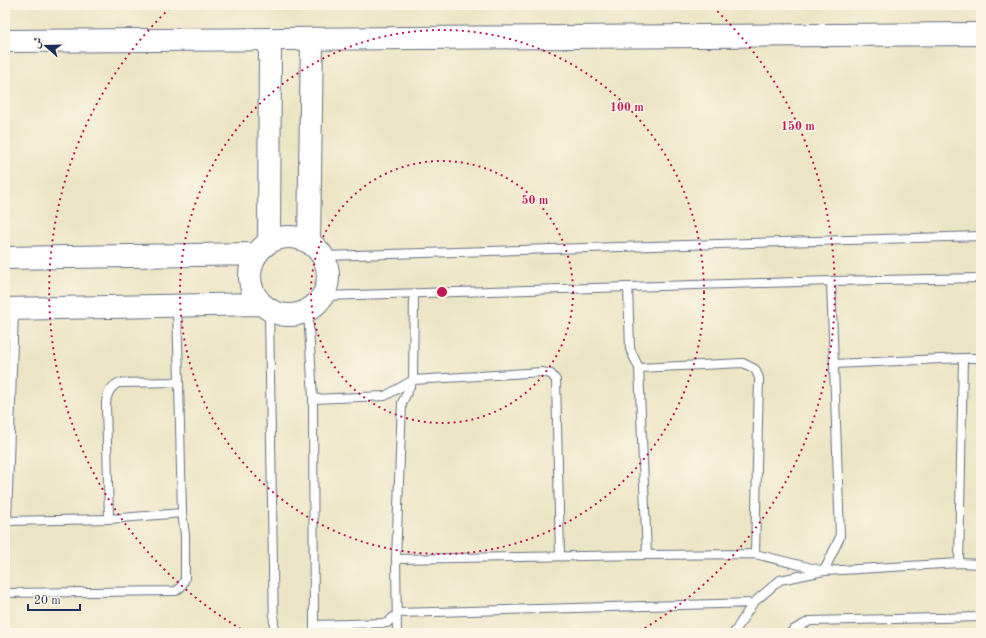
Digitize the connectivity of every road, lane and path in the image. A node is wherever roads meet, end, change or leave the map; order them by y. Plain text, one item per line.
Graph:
1 (981, 34) edge
2 (270, 39) junction
3 (312, 39) junction
4 (5, 41) edge
5 (981, 236) edge
6 (263, 248) junction
7 (316, 249) junction
8 (5, 258) edge
9 (981, 278) edge
10 (831, 281) junction
11 (628, 286) junction
12 (414, 293) junction
13 (315, 303) junction
14 (177, 306) junction
15 (265, 307) junction
16 (9, 309) edge
17 (963, 358) junction
18 (981, 358) edge
19 (834, 364) junction
20 (639, 368) junction
21 (413, 380) junction
22 (179, 382) junction
23 (8, 387) edge
24 (313, 399) junction
25 (182, 513) junction
26 (109, 519) junction
27 (6, 521) edge
28 (755, 554) junction
29 (647, 555) junction
30 (560, 556) junction
31 (396, 559) junction
32 (959, 563) junction
33 (981, 564) edge
34 (824, 570) junction
35 (5, 592) edge
36 (753, 603) junction
37 (398, 613) junction
38 (981, 617) edge
39 (314, 629) edge
40 (274, 633) edge
41 (397, 633) edge
42 (734, 633) edge
43 (790, 633) edge

1 - 3 street
2 - 3 street
2 - 4 street
2 - 6 street
3 - 7 street
5 - 7 lane
6 - 7 street
6 - 8 street
6 - 15 street
7 - 13 street
9 - 10 lane
10 - 11 lane
10 - 19 lane
11 - 12 lane
11 - 20 lane
12 - 13 lane
12 - 21 lane
13 - 15 street
13 - 24 lane
14 - 15 street
14 - 16 street
14 - 22 lane
15 - 40 lane
16 - 23 lane
17 - 18 lane
17 - 19 lane
17 - 32 lane
19 - 34 lane
20 - 28 lane
20 - 29 lane
21 - 24 lane
21 - 30 lane
21 - 31 lane
22 - 25 lane
22 - 26 lane
23 - 27 lane
24 - 39 lane
25 - 26 lane
25 - 35 lane
26 - 27 lane
28 - 29 lane
28 - 34 lane
29 - 30 lane
30 - 31 lane
31 - 37 lane
32 - 33 lane
32 - 34 lane
34 - 36 lane
36 - 37 lane
36 - 42 lane
37 - 39 lane
37 - 41 lane
38 - 43 lane

